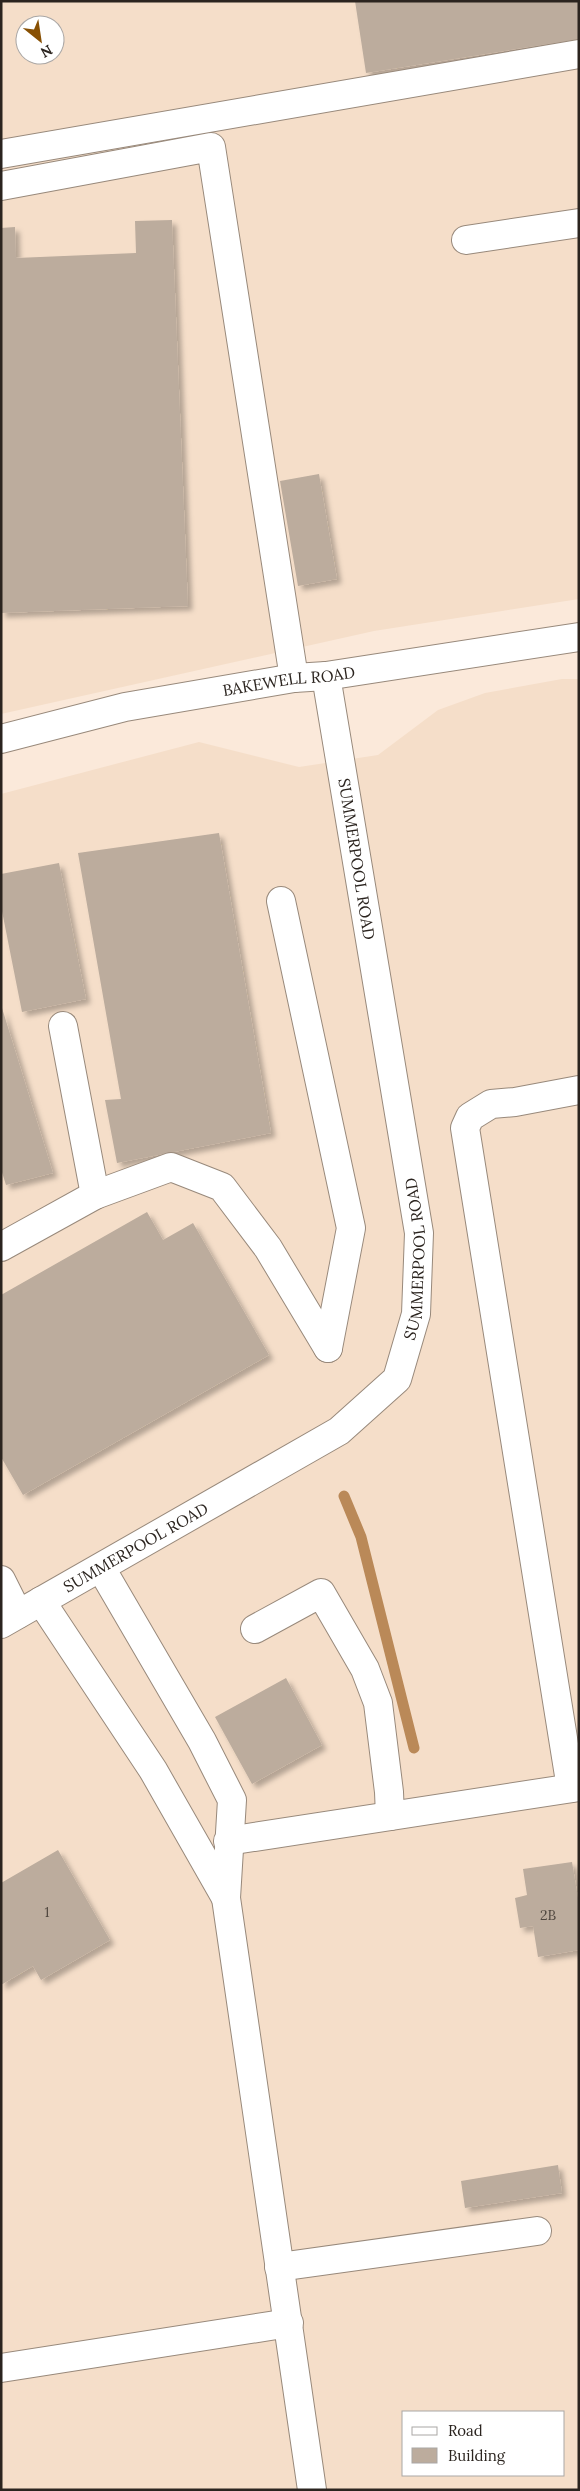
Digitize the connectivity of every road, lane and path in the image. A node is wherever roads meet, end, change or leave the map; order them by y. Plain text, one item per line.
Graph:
1 (579, 54) edge
2 (1, 154) edge
3 (1, 186) edge
4 (579, 223) edge
5 (466, 240) dead end
6 (579, 637) edge
7 (326, 676) junction
8 (294, 678) junction
9 (1, 739) edge
10 (281, 901) dead end
11 (63, 1026) dead end
12 (579, 1090) edge
13 (95, 1195) junction
14 (1, 1247) edge
15 (101, 1568) junction
16 (1, 1580) edge
17 (20, 1613) edge
18 (255, 1629) dead end
19 (575, 1788) edge
20 (390, 1816) junction
21 (228, 1842) junction
22 (226, 1898) junction
23 (537, 2230) dead end
24 (280, 2267) junction
25 (288, 2323) junction
26 (1, 2368) edge
27 (312, 2490) edge

1 - 2 street
3 - 8 street
4 - 5 street
6 - 7 street, BAKEWELL ROAD
7 - 8 street, BAKEWELL ROAD
7 - 15 street, SUMMERPOOL ROAD
8 - 9 street, BAKEWELL ROAD
10 - 13 street
11 - 13 street
12 - 19 street
13 - 14 street
15 - 17 street, SUMMERPOOL ROAD
15 - 21 street
16 - 17 street
17 - 22 street
18 - 20 street
19 - 20 street
20 - 21 street
21 - 22 street
22 - 24 street
23 - 24 street
24 - 25 street
25 - 26 street
25 - 27 street

